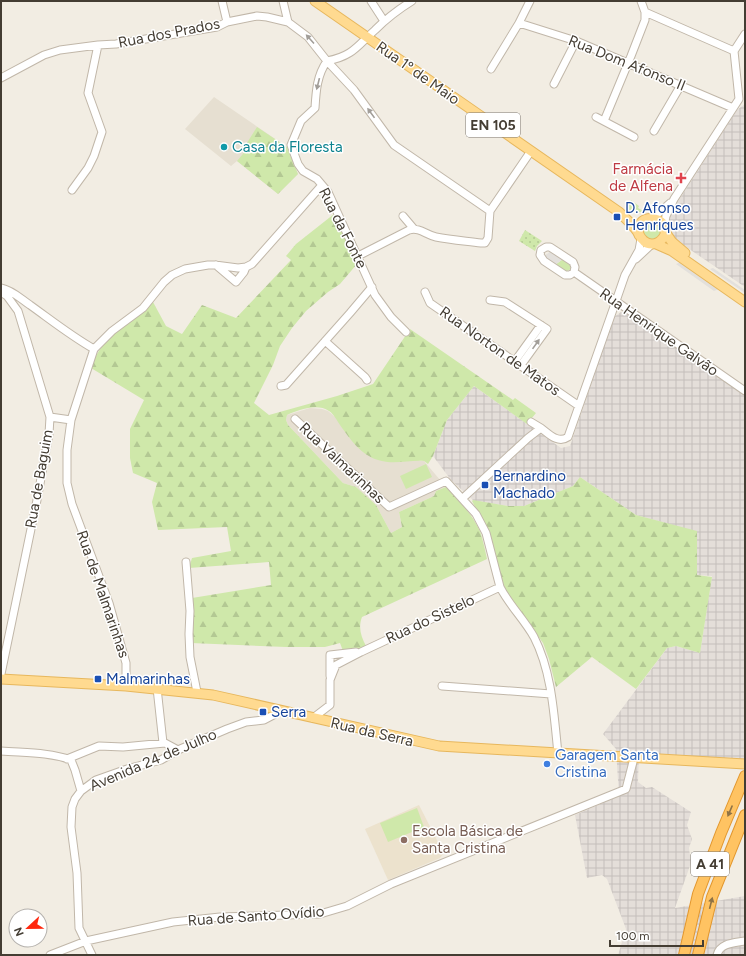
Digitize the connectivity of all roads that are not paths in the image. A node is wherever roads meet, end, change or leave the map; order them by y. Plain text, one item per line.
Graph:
1 (222, 1) edge
2 (283, 1) edge
3 (371, 1) edge
4 (412, 1) edge
5 (530, 1) edge
6 (641, 1) edge
7 (318, 2) edge
8 (645, 12) junction
9 (227, 22) junction
10 (288, 22) junction
11 (384, 22) junction
12 (519, 22) junction
13 (745, 34) edge
14 (368, 37) junction
15 (576, 41) junction
16 (98, 45) junction
17 (734, 51) junction
18 (327, 61) junction
19 (629, 63) junction
20 (491, 68) dead end
21 (1, 78) edge
22 (554, 84) dead end
23 (681, 85) junction
24 (742, 101) edge
25 (733, 108) junction
26 (596, 117) dead end
27 (604, 121) junction
28 (654, 131) dead end
29 (634, 137) dead end
30 (531, 151) junction
31 (322, 185) junction
32 (72, 190) dead end
33 (674, 199) junction
34 (490, 211) junction
35 (619, 212) junction
36 (403, 216) dead end
37 (650, 218) junction
38 (414, 229) junction
39 (665, 229) junction
40 (640, 237) junction
41 (654, 244) junction
42 (358, 256) junction
43 (632, 263) junction
44 (215, 264) junction
45 (246, 267) junction
46 (574, 272) junction
47 (372, 287) junction
48 (1, 288) edge
49 (1, 292) edge
50 (425, 292) dead end
51 (745, 295) edge
52 (490, 300) dead end
53 (616, 301) junction
54 (745, 302) edge
55 (406, 332) dead end
56 (325, 341) junction
57 (94, 349) junction
58 (518, 363) junction
59 (367, 380) dead end
60 (281, 386) dead end
61 (745, 391) edge
62 (579, 406) junction
63 (50, 417) junction
64 (295, 419) dead end
65 (71, 420) junction
66 (531, 422) dead end
67 (541, 428) junction
68 (462, 498) junction
69 (186, 562) dead end
70 (500, 587) junction
71 (361, 652) junction
72 (1, 674) edge
73 (1, 679) edge
74 (330, 680) junction
75 (126, 686) junction
76 (442, 686) dead end
77 (156, 688) junction
78 (197, 692) junction
79 (551, 694) junction
80 (281, 711) junction
81 (313, 718) junction
82 (163, 743) junction
83 (178, 750) junction
84 (1, 751) edge
85 (558, 754) junction
86 (634, 758) junction
87 (67, 759) junction
88 (745, 764) edge
89 (745, 776) edge
90 (81, 791) junction
91 (745, 815) edge
92 (86, 941) junction
93 (745, 941) edge
94 (50, 955) edge
95 (92, 955) edge
96 (684, 955) edge
97 (698, 955) edge
98 (717, 955) edge

1 - 9 street
2 - 10 street
3 - 11 street
4 - 11 street
5 - 12 street
6 - 8 street
7 - 14 main road, Rua 1º de Maio / EN 105
8 - 17 street
8 - 19 street
9 - 10 street, Rua dos Prados
9 - 16 street, Rua dos Prados
18 -> 10 street, Rua dos Prados
11 - 14 street
12 - 15 street, Rua Dom Afonso II
12 - 20 street
13 - 17 street
14 - 18 street
14 - 30 main road, Rua 1º de Maio / EN 105
15 - 19 street, Rua Dom Afonso II
15 - 22 street
16 - 21 street, Rua dos Prados
16 - 32 street
17 - 24 street
18 -> 31 street, Rua da Fonte
34 -> 18 street, Rua dos Prados
19 - 23 street, Rua Dom Afonso II
19 - 27 street
23 - 25 street, Rua Dom Afonso II
23 - 28 street
24 - 25 street
25 - 33 street
26 - 27 street
27 - 29 street
30 - 34 street
30 - 35 main road, Rua 1º de Maio / EN 105
31 - 42 street, Rua da Fonte
31 - 45 street
33 - 37 street
33 - 39 street
34 - 38 street
35 - 37 main road, Rua 1º de Maio / EN 105
35 - 40 main road, Rua 1º de Maio / EN 105
36 - 38 street
37 - 39 main road
37 - 40 main road
38 - 42 street
39 - 41 main road
39 - 51 main road
40 - 41 main road, EN 105
40 - 43 street
41 - 43 street
41 - 54 main road, EN 105
42 - 47 street, Rua da Fonte
43 - 53 street
44 - 45 street
44 - 45 street
44 - 57 street
46 - 46 street
46 - 53 street, Rua Henrique Galvão
47 - 55 street, Rua da Fonte
47 - 56 street
48 - 57 street
49 - 63 street, Rua de Baguim
50 - 58 street, Rua Norton de Matos
52 - 58 street
53 - 61 street, Rua Henrique Galvão
53 - 62 street
56 - 59 street
56 - 60 street
57 - 65 street, Rua de Malmarinhas
58 - 62 street, Rua Norton de Matos
62 - 67 street
63 - 65 street
63 - 72 street, Rua de Baguim
64 - 68 street, Rua Valmarinhas
65 - 75 street, Rua de Malmarinhas
66 - 67 street
67 - 68 street
68 - 70 street
69 - 78 street
70 - 71 street, Rua do Sistelo
70 - 79 street
71 - 74 street, Rua do Sistelo
71 - 74 street, Rua do Sistelo
73 - 75 main road, Rua da Serra
74 - 81 street, Rua do Sistelo
75 - 77 main road, Rua da Serra
76 - 79 street
77 - 78 main road, Rua da Serra
77 - 82 street
78 - 80 main road, Rua da Serra
79 - 85 street
80 - 81 main road, Rua da Serra
80 - 83 street, Avenida 24 de Julho
81 - 85 main road, Rua da Serra
82 - 83 street
82 - 87 street
83 - 90 street, Avenida 24 de Julho
84 - 87 street
85 - 86 main road, Rua da Serra
86 - 88 main road, Rua da Serra
86 - 92 street, Rua de Santo Ovídio
87 - 90 street
89 -> 96 highway, A 41
90 - 92 street, Avenida 24 de Julho
97 -> 91 highway, A 41
92 - 94 street, Rua de Santo Ovídio
92 - 95 street, Avenida 24 de Julho
93 - 98 street

